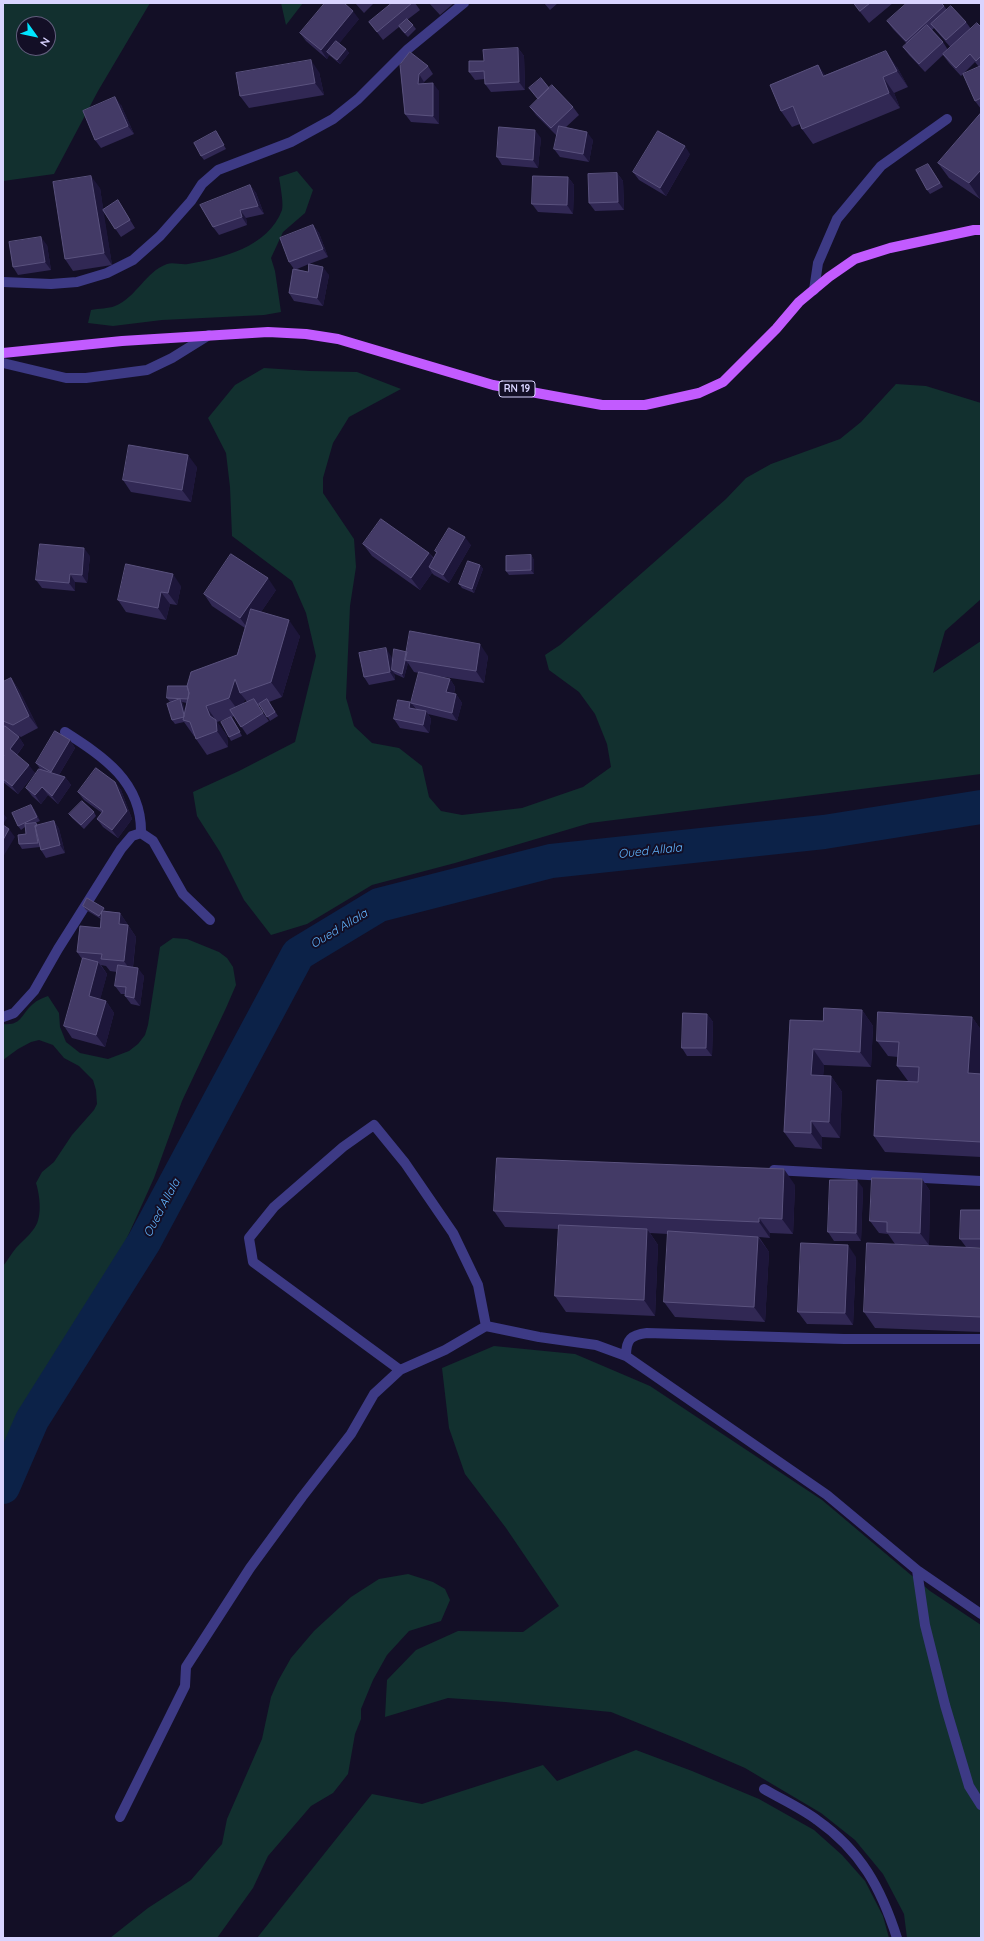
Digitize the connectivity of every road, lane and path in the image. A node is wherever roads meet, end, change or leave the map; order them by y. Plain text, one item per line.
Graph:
1 (464, 3) edge
2 (947, 119) dead end
3 (981, 230) edge
4 (3, 282) edge
5 (814, 290) junction
6 (209, 335) junction
7 (3, 353) edge
8 (3, 363) edge
9 (65, 732) dead end
10 (141, 833) junction
11 (210, 920) dead end
12 (3, 1017) edge
13 (774, 1170) edge
14 (981, 1181) edge
15 (486, 1326) junction
16 (981, 1340) edge
17 (626, 1356) junction
18 (400, 1370) junction
19 (917, 1570) junction
20 (981, 1614) edge
21 (764, 1789) dead end
22 (981, 1805) edge
23 (120, 1817) dead end
24 (897, 1938) edge

1 - 4 street
2 - 5 street
3 - 5 main road, RN 19
5 - 6 main road, RN 19
6 - 7 main road, RN 19
6 - 8 street
9 - 10 street
10 - 11 street
10 - 12 street
13 - 14 street
15 - 17 street
15 - 18 street
15 - 18 street
16 - 17 street
17 - 19 street
18 - 23 street
19 - 20 street
19 - 22 street
21 - 24 street

